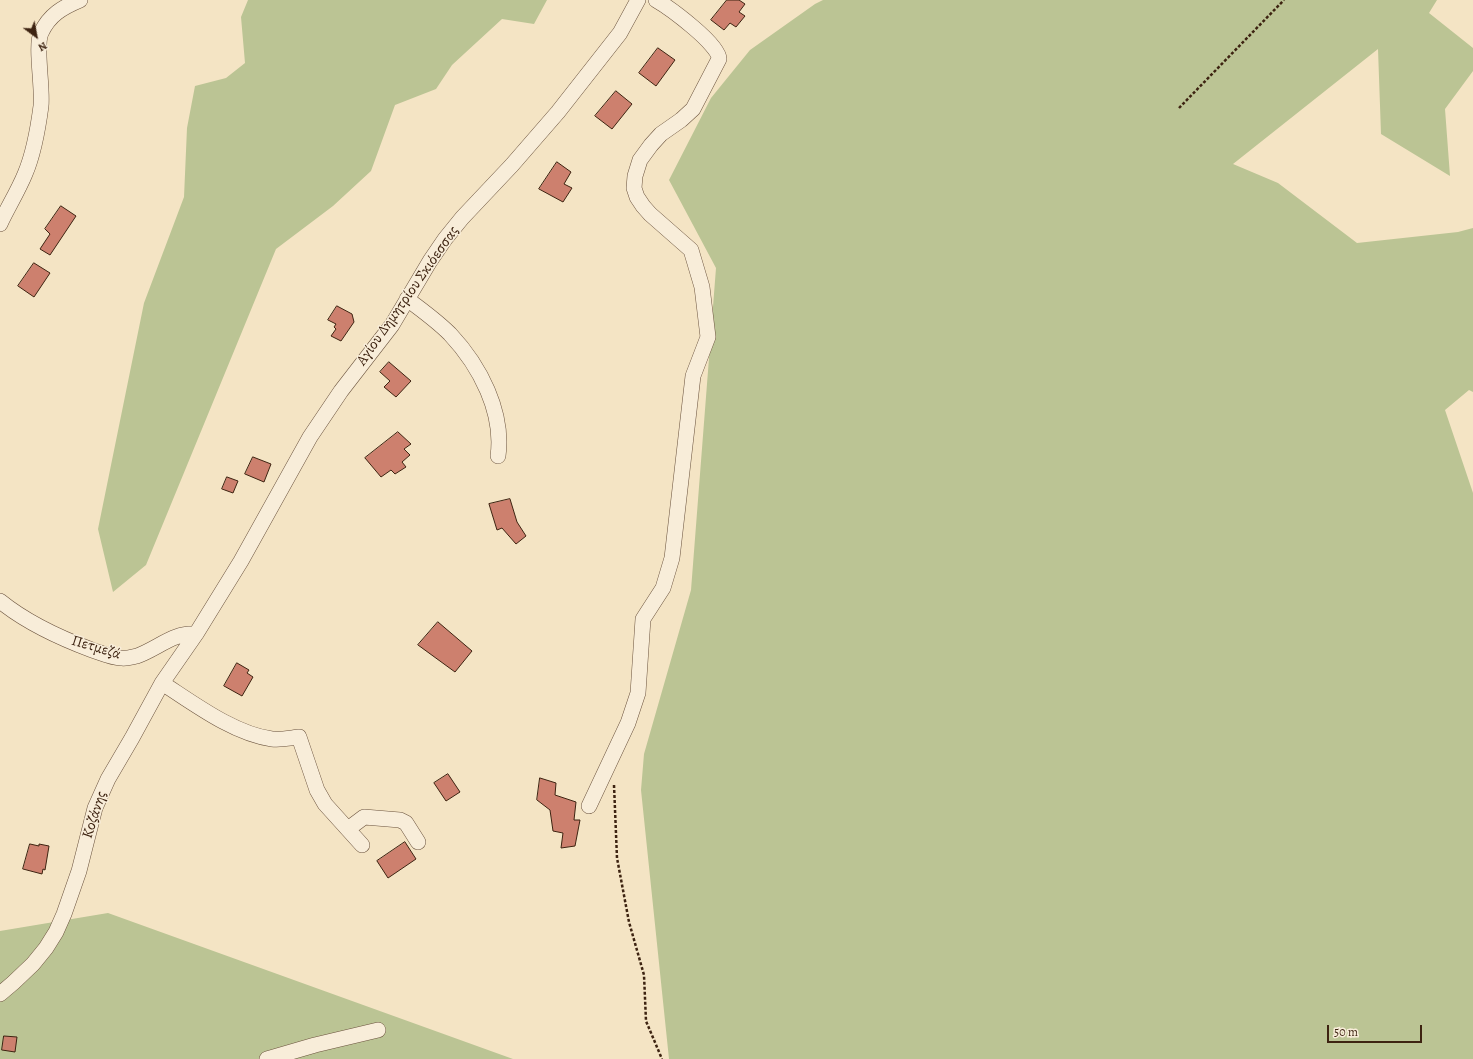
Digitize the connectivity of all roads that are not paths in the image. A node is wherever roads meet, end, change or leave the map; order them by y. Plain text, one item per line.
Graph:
1 (80, 0) edge
2 (638, 0) edge
3 (656, 0) edge
4 (0, 224) edge
5 (407, 299) junction
6 (498, 456) dead end
7 (0, 601) edge
8 (196, 634) junction
9 (162, 683) junction
10 (589, 806) dead end
11 (348, 829) junction
12 (418, 842) dead end
13 (362, 845) dead end
14 (0, 994) edge
15 (378, 1030) dead end
16 (267, 1059) edge

1 - 4 street
2 - 5 street, Αγίου Δημητρίου Σκιόεσσας
3 - 10 street
5 - 6 street
5 - 8 street, Αγίου Δημητρίου Σκιόεσσας
7 - 8 street, Πετμεζά
8 - 9 street, Κοζάνης
9 - 11 street
9 - 14 street, Κοζάνης
11 - 12 street
11 - 13 street
15 - 16 street

